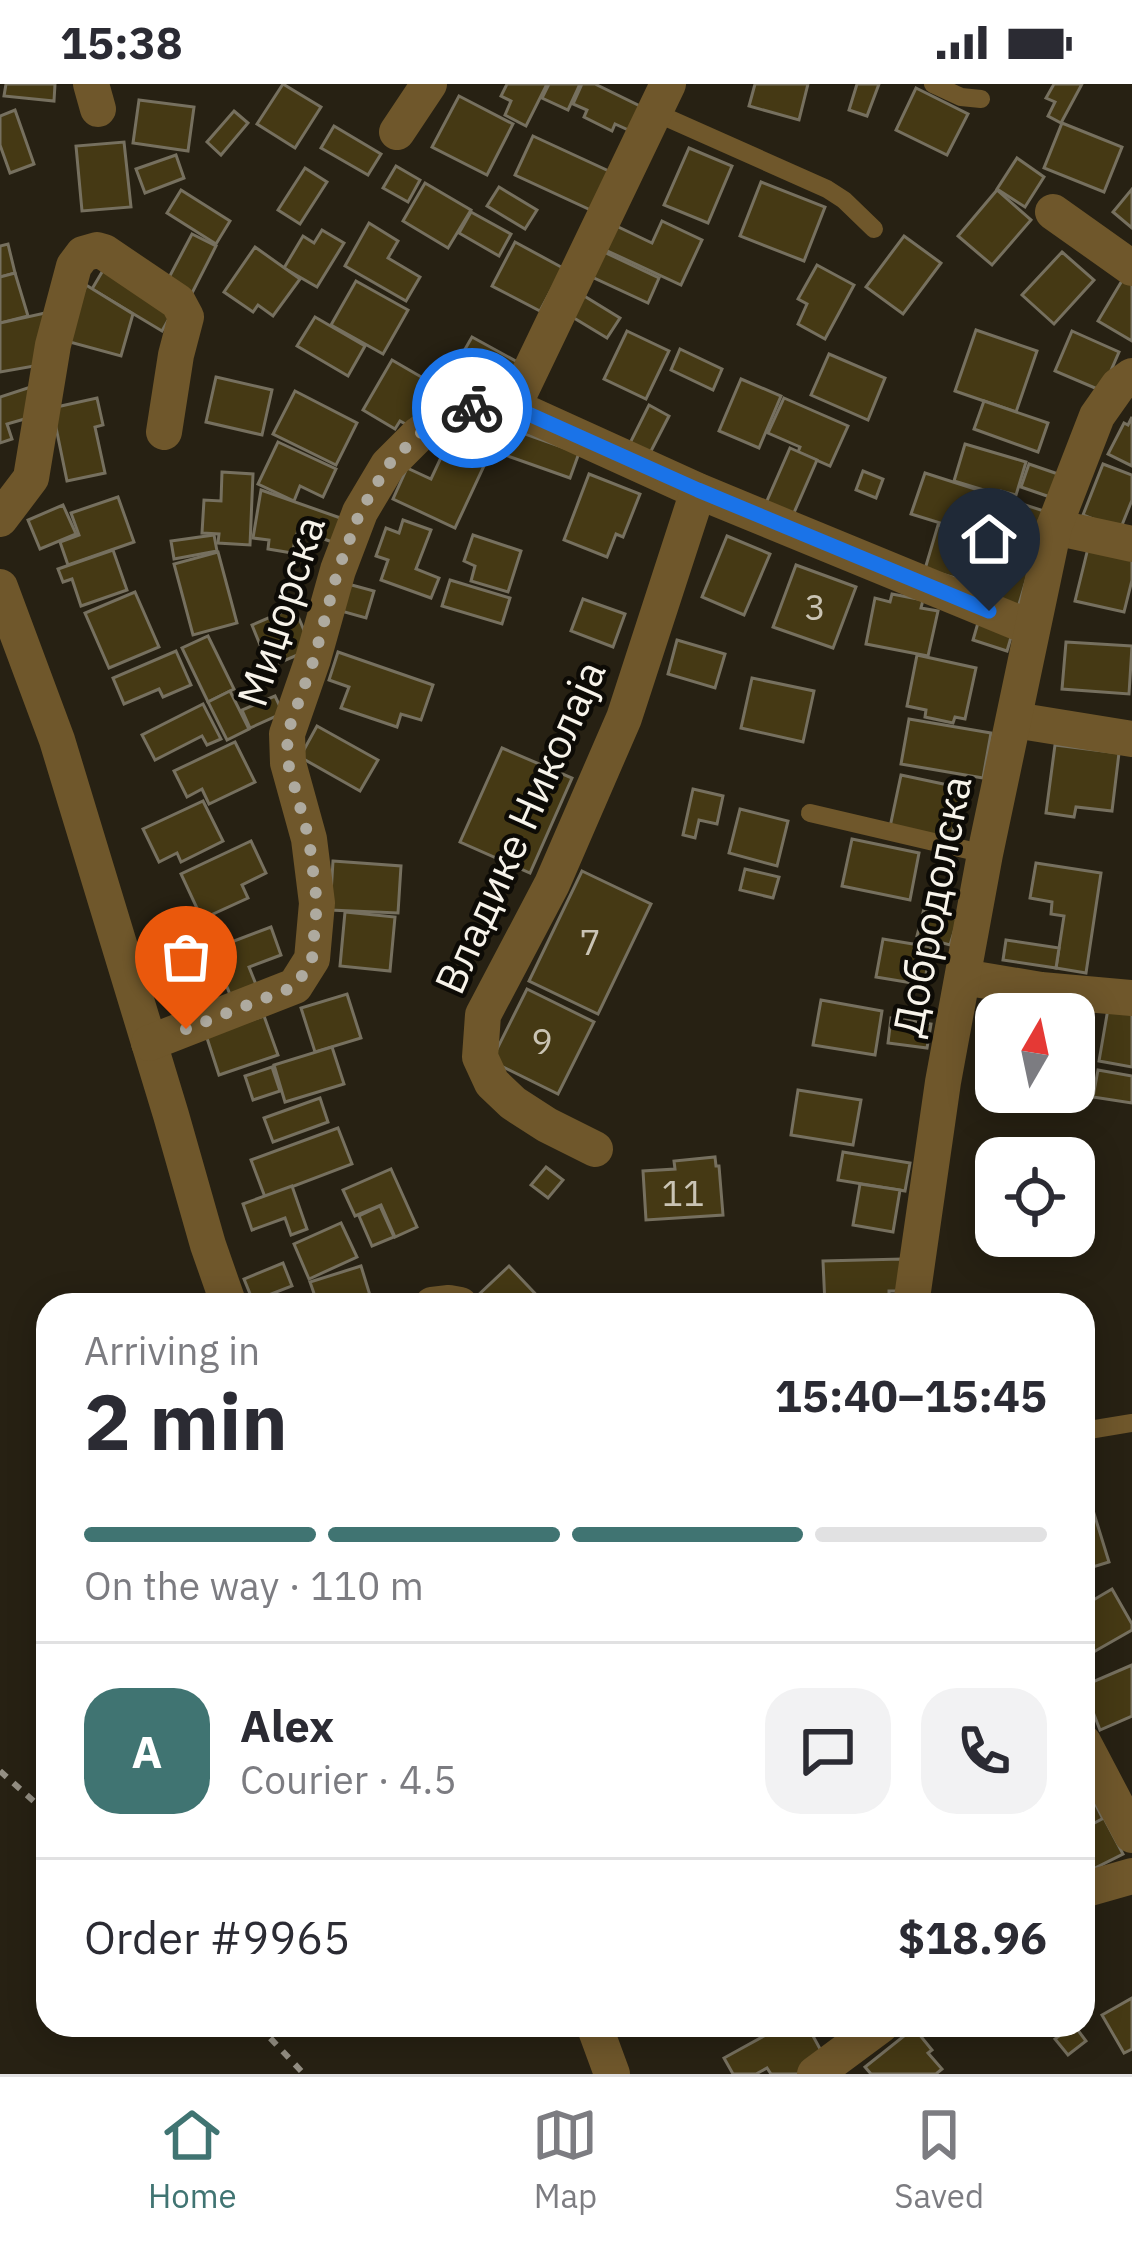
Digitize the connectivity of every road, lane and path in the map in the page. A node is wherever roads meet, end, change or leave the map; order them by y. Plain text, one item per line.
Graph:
1 (429, 84) edge
2 (932, 84) edge
3 (661, 98) edge
4 (981, 99) dead end
5 (397, 132) dead end
6 (1053, 212) dead end
7 (874, 229) dead end
8 (1132, 268) edge
9 (1132, 376) edge
10 (513, 407) junction
11 (164, 432) dead end
12 (698, 490) junction
13 (0, 519) edge
14 (1054, 527) junction
15 (1132, 544) edge
16 (0, 587) edge
17 (1031, 628) junction
18 (1015, 720) junction
19 (1132, 739) edge
20 (810, 813) dead end
21 (986, 854) junction
22 (963, 977) junction
23 (1132, 998) edge
24 (149, 1043) junction
25 (596, 1149) dead end
26 (225, 1293) edge
27 (913, 1293) edge
28 (1132, 1424) edge
29 (1095, 1429) edge
30 (1095, 1765) edge
31 (0, 1771) edge
32 (36, 1803) edge
33 (1132, 1835) edge
34 (1132, 1876) edge
35 (1095, 1887) edge
36 (269, 2037) edge
37 (598, 2037) edge
38 (866, 2037) edge
39 (826, 2070) edge
40 (304, 2074) edge
41 (612, 2074) edge

1 - 5 street
2 - 4 lane
3 - 7 lane
3 - 10 street
6 - 8 street
9 - 14 street, Добродолска
10 - 12 street
10 - 24 street, Миџорска
11 - 13 street
12 - 17 street
12 - 25 street, Владике Николаја
14 - 15 street
14 - 17 street, Добродолска
16 - 24 street
17 - 18 street, Добродолска
18 - 19 street
18 - 21 street, Добродолска
20 - 21 lane
21 - 22 street, Добродолска
22 - 23 street
22 - 27 street, Добродолска
24 - 26 street
28 - 29 lane
30 - 33 street
31 - 32 path
34 - 35 street
36 - 40 path
37 - 41 street
38 - 39 street

